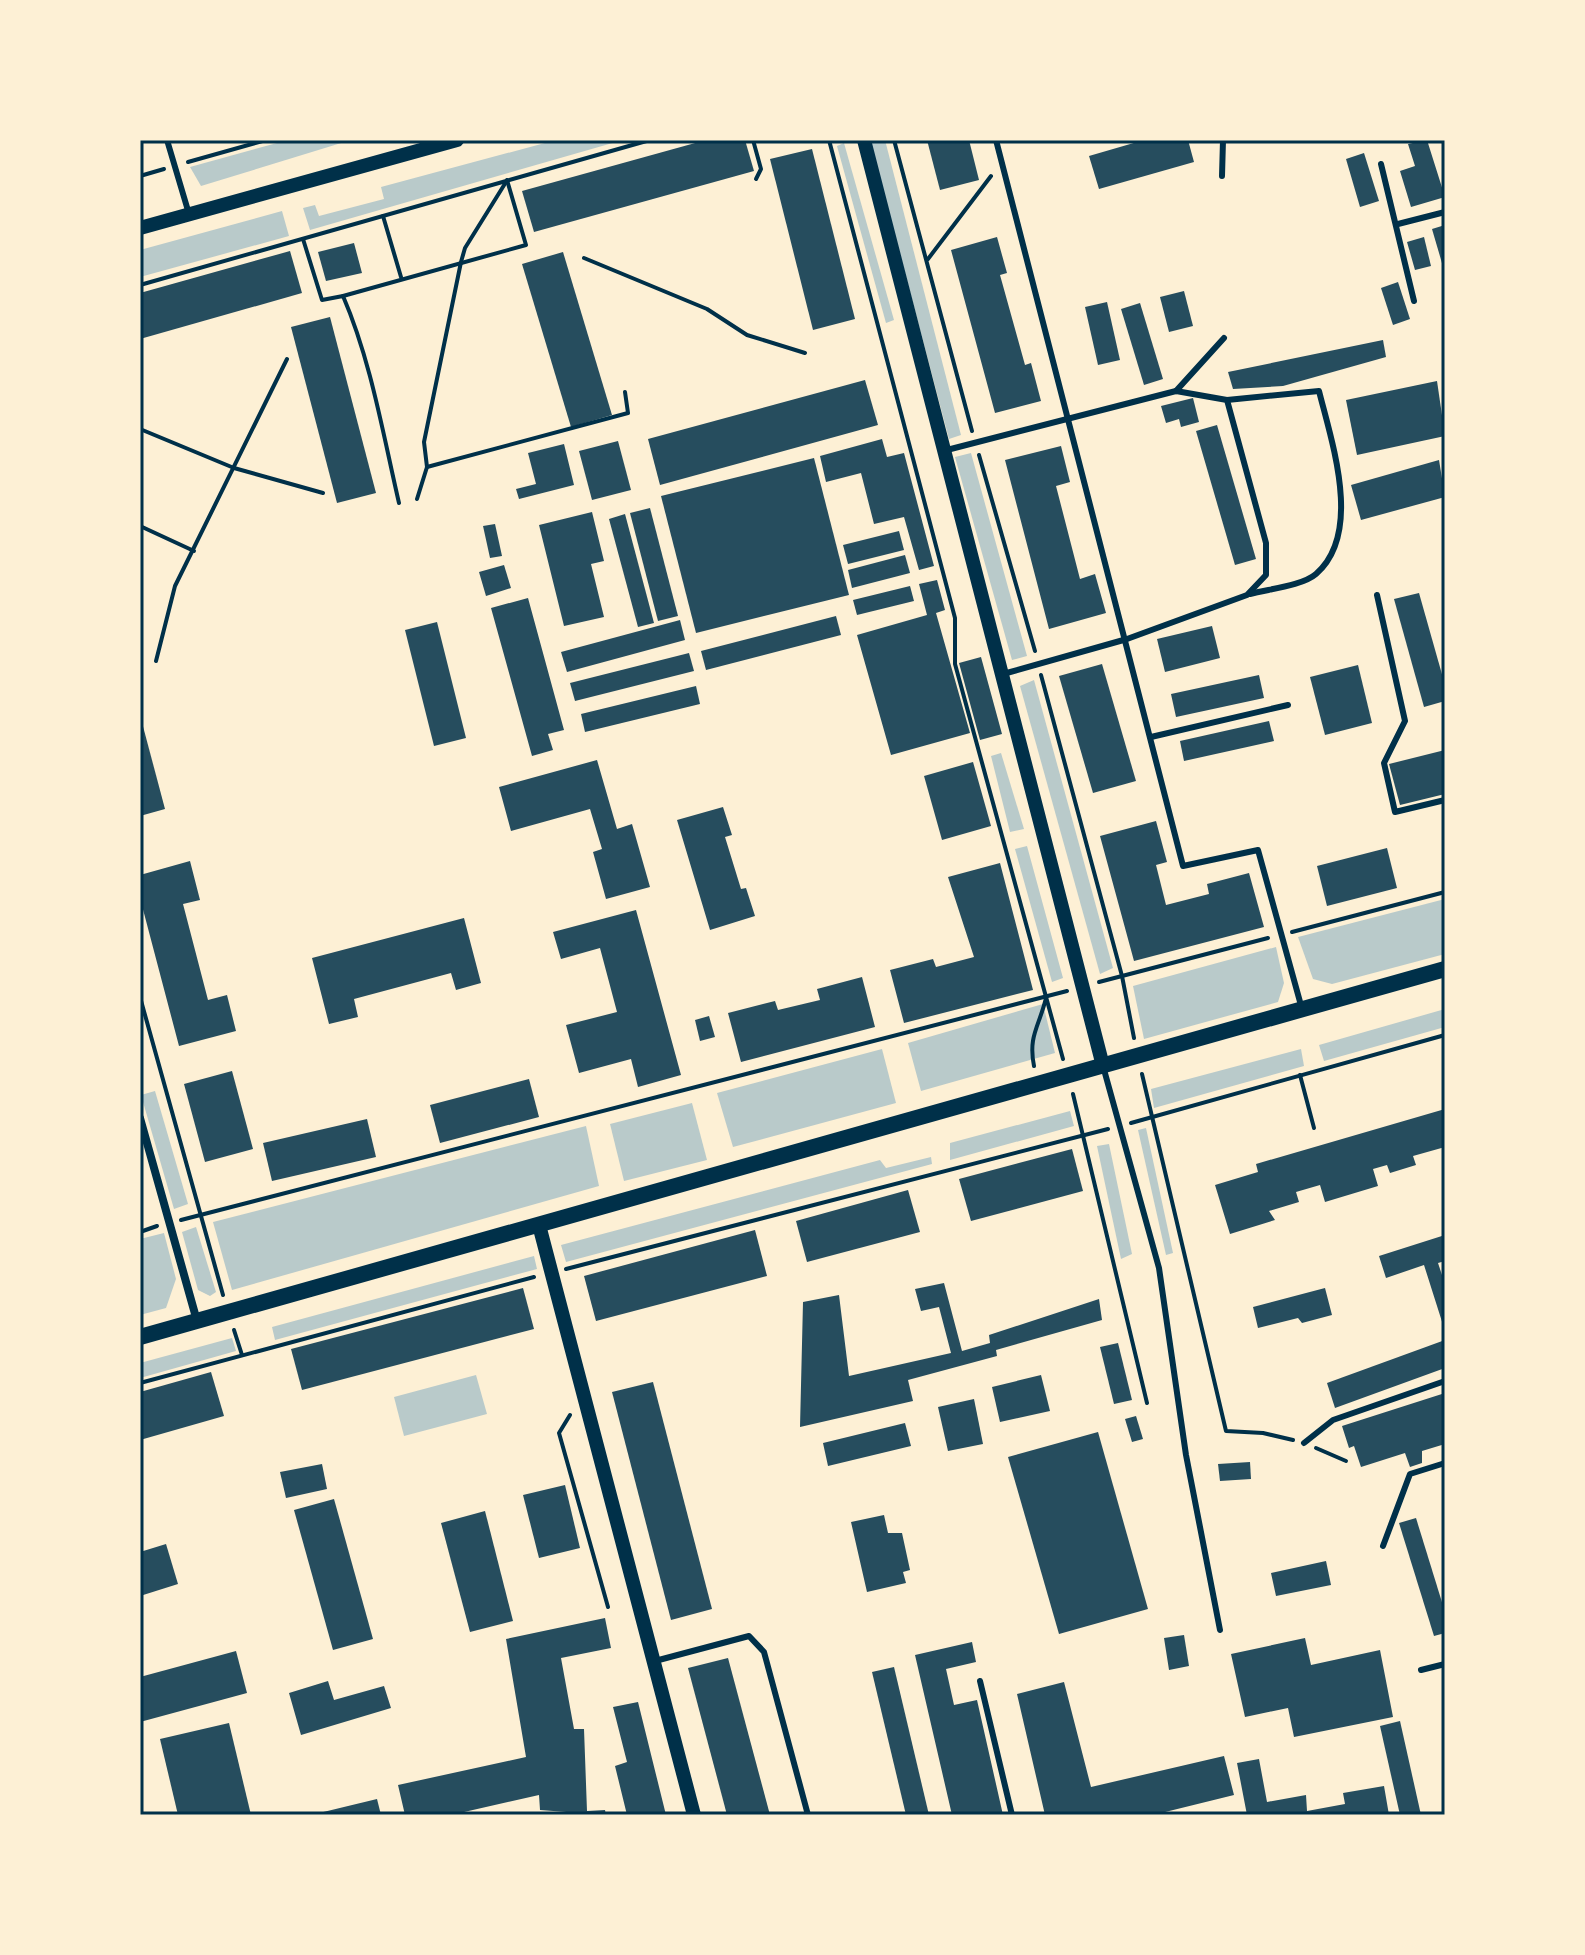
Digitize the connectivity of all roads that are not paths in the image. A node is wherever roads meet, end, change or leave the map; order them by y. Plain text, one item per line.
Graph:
1 (167, 140) edge
2 (457, 140) edge
3 (864, 140) edge
4 (996, 140) edge
5 (1223, 140) edge
6 (1381, 164) dead end
7 (1222, 176) dead end
8 (1445, 212) edge
9 (189, 214) junction
10 (1398, 224) junction
11 (140, 228) edge
12 (1414, 301) dead end
13 (1224, 338) dead end
14 (1176, 391) junction
15 (1227, 400) junction
16 (1068, 418) junction
17 (942, 451) junction
18 (1247, 595) junction
19 (1377, 595) dead end
20 (1127, 639) junction
21 (1003, 674) junction
22 (1288, 705) dead end
23 (1151, 737) junction
24 (1445, 800) edge
25 (1445, 969) edge
26 (1302, 1010) junction
27 (1103, 1066) junction
28 (140, 1118) edge
29 (539, 1225) junction
30 (197, 1321) junction
31 (140, 1337) edge
32 (1445, 1381) edge
33 (1304, 1443) road end
34 (1445, 1463) edge
35 (1383, 1546) dead end
36 (1220, 1630) dead end
37 (655, 1661) junction
38 (1445, 1664) edge
39 (1421, 1670) dead end
40 (980, 1681) dead end
41 (694, 1815) edge
42 (808, 1815) edge
43 (1012, 1815) edge

1 - 9 lane
2 - 9 street
3 - 17 street
4 - 16 lane
5 - 7 lane
6 - 10 lane
8 - 10 lane
9 - 11 street
10 - 12 lane
13 - 14 lane
14 - 15 lane
14 - 16 lane
15 - 18 lane
15 - 18 lane
16 - 17 lane
16 - 20 lane
17 - 21 street
18 - 20 lane
19 - 24 lane
20 - 21 lane
20 - 23 lane
21 - 27 street
22 - 23 lane
23 - 26 lane
25 - 26 main road
26 - 27 main road
27 - 29 main road
27 - 36 lane
28 - 30 street
29 - 30 main road
29 - 37 street
30 - 31 main road
32 - 33 lane
34 - 35 lane
37 - 41 street
37 - 42 lane
38 - 39 lane
40 - 43 lane

